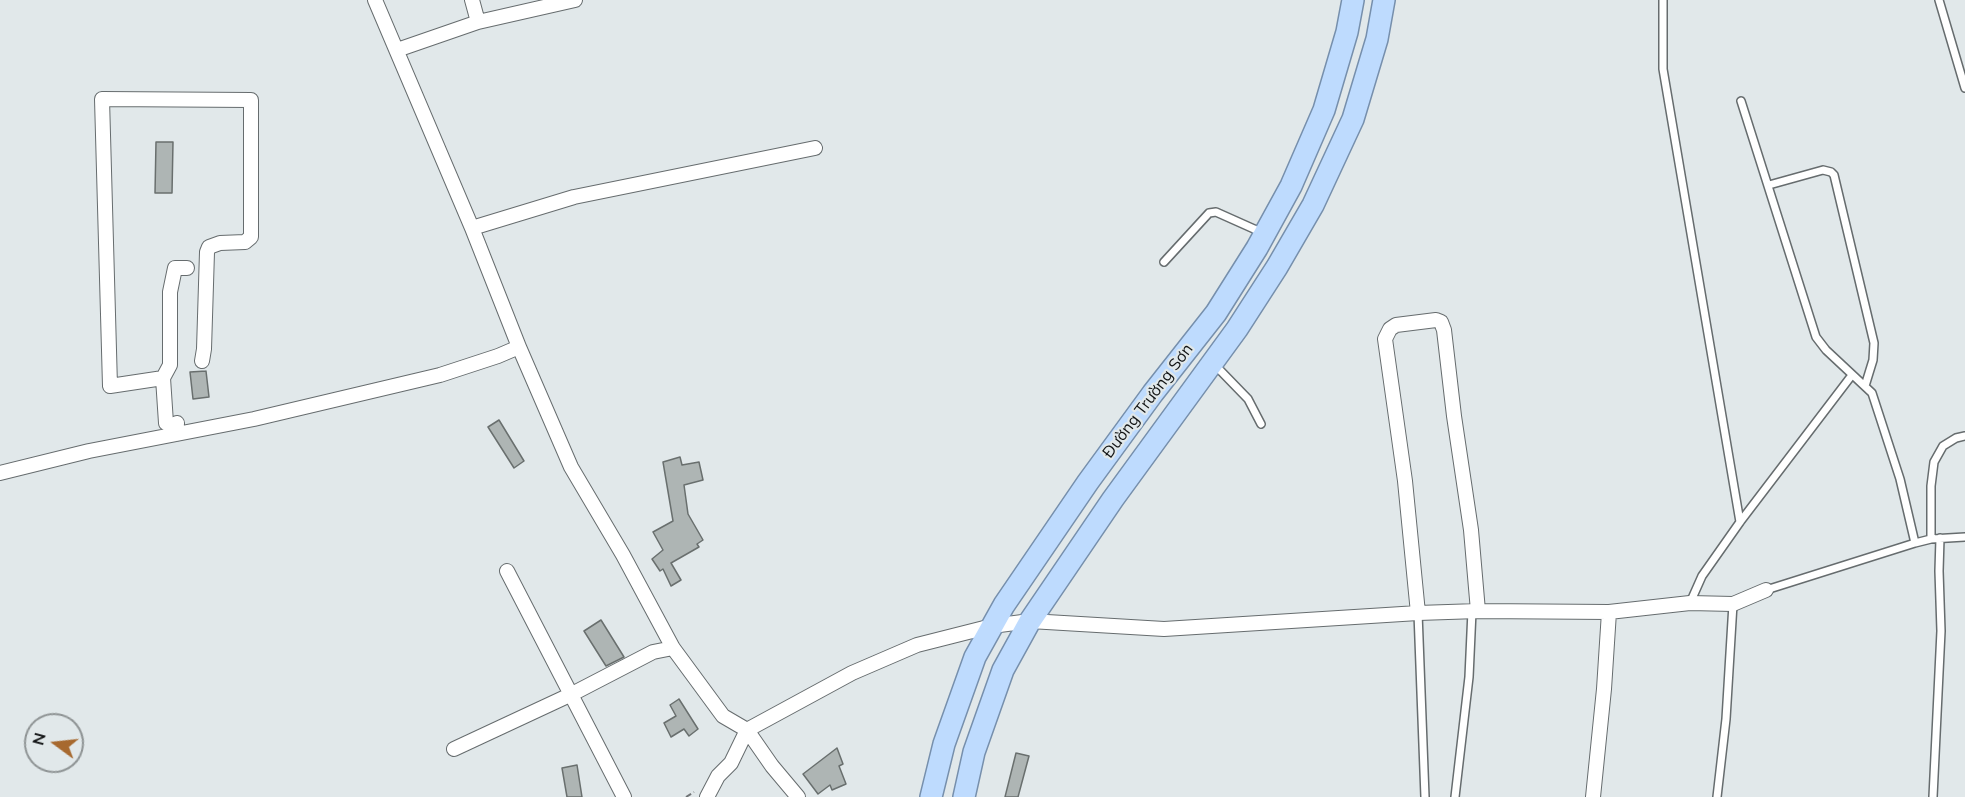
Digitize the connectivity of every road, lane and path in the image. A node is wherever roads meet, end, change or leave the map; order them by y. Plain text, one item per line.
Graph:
1 (375, 0) edge
2 (472, 0) edge
3 (575, 0) edge
4 (1353, 0) edge
5 (1384, 0) edge
6 (1662, 0) edge
7 (1939, 0) edge
8 (516, 7) edge
9 (478, 22) junction
10 (397, 50) junction
11 (1965, 88) edge
12 (1741, 101) dead end
13 (815, 148) dead end
14 (1769, 185) junction
15 (472, 228) junction
16 (1265, 234) junction
17 (1164, 262) dead end
18 (187, 268) dead end
19 (519, 347) junction
20 (202, 361) dead end
21 (1213, 363) junction
22 (1852, 375) junction
23 (164, 378) junction
24 (1865, 387) junction
25 (1261, 424) dead end
26 (176, 434) junction
27 (1965, 436) edge
28 (0, 473) edge
29 (1740, 522) junction
30 (1965, 537) edge
31 (1935, 538) junction
32 (1915, 543) junction
33 (507, 570) dead end
34 (1766, 590) joint
35 (1690, 603) junction
36 (1733, 604) junction
37 (1475, 611) junction
38 (1609, 612) junction
39 (1418, 613) junction
40 (1030, 621) junction
41 (992, 626) junction
42 (673, 648) junction
43 (572, 694) junction
44 (747, 730) junction
45 (454, 749) dead end
46 (708, 796) edge
47 (624, 797) edge
48 (798, 797) edge
49 (931, 797) edge
50 (964, 797) edge
51 (1425, 797) edge
52 (1455, 797) edge
53 (1593, 797) edge
54 (1717, 797) edge
55 (1933, 797) edge

1 - 10 street
2 - 9 street
3 - 8 street
4 - 16 highway, Đường Trường Sơn
5 - 21 highway, Đường Trường Sơn
6 - 29 lane
7 - 11 lane
8 - 9 street
9 - 10 street
10 - 15 street
12 - 14 lane
13 - 15 street
14 - 22 lane
14 - 24 lane
15 - 19 street
16 - 17 lane
16 - 41 highway, Đường Trường Sơn
18 - 23 street
19 - 26 street
19 - 42 street
20 - 23 street
21 - 25 lane
21 - 40 highway, Đường Trường Sơn
22 - 24 lane
22 - 29 lane
23 - 26 street
24 - 32 lane
26 - 28 street
27 - 31 lane
29 - 35 lane
30 - 31 lane
31 - 32 lane
31 - 55 lane
32 - 34 lane
33 - 43 street
34 - 36 street
35 - 36 street
35 - 38 street
36 - 54 lane
37 - 38 street
37 - 39 street
37 - 39 street
37 - 52 lane
38 - 53 street
39 - 40 street
39 - 51 lane
40 - 41 street
40 - 50 highway, Đường Trường Sơn
41 - 44 street
41 - 49 highway, Đường Trường Sơn
42 - 43 street
42 - 44 street
43 - 45 street
43 - 47 street
44 - 46 street
44 - 48 street

